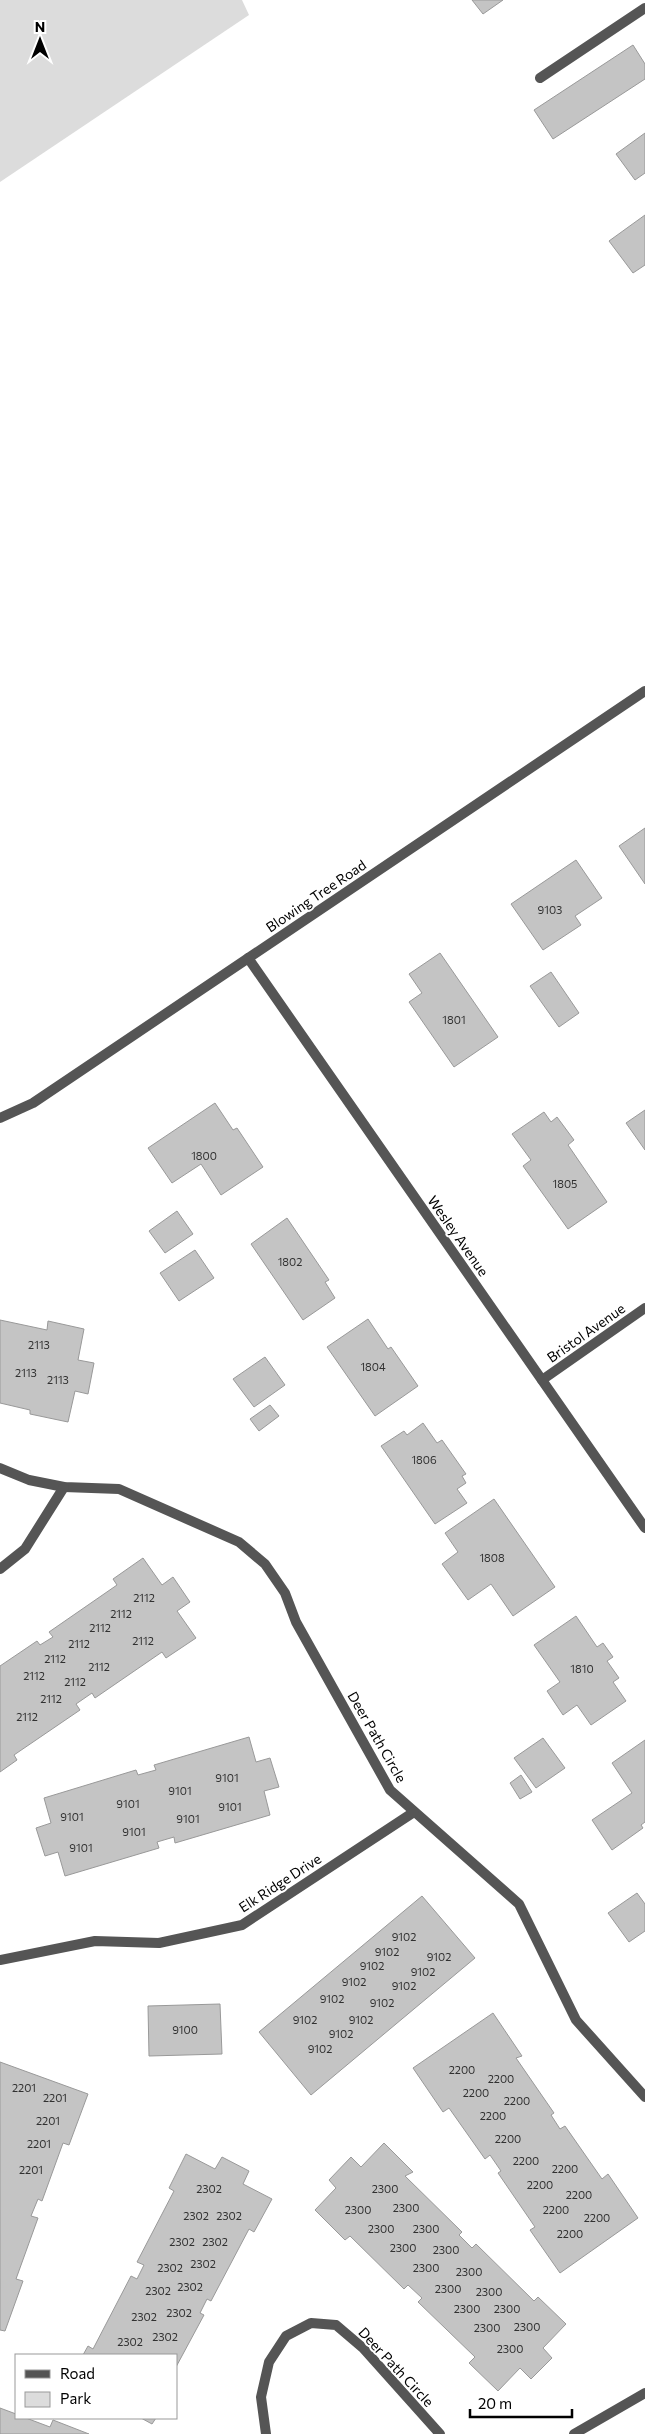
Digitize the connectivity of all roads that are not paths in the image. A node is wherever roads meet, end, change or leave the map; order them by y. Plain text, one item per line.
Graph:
1 (645, 8) edge
2 (540, 78) dead end
3 (645, 691) edge
4 (248, 958) junction
5 (0, 1118) edge
6 (645, 1308) edge
7 (542, 1380) junction
8 (0, 1468) edge
9 (64, 1487) junction
10 (645, 1528) edge
11 (0, 1569) edge
12 (414, 1812) junction
13 (0, 1960) edge
14 (645, 2097) edge
15 (645, 2393) edge
16 (266, 2434) edge
17 (440, 2434) edge
18 (574, 2434) edge

1 - 2 street
3 - 4 street, Blowing Tree Road
4 - 5 street, Blowing Tree Road
4 - 7 street, Wesley Avenue
6 - 7 street, Bristol Avenue
7 - 10 street, Wesley Avenue
8 - 9 street, Deer Path Circle
9 - 11 street
9 - 12 street, Deer Path Circle
12 - 13 street, Elk Ridge Drive
12 - 14 street, Deer Path Circle
15 - 18 street
16 - 17 street, Deer Path Circle

